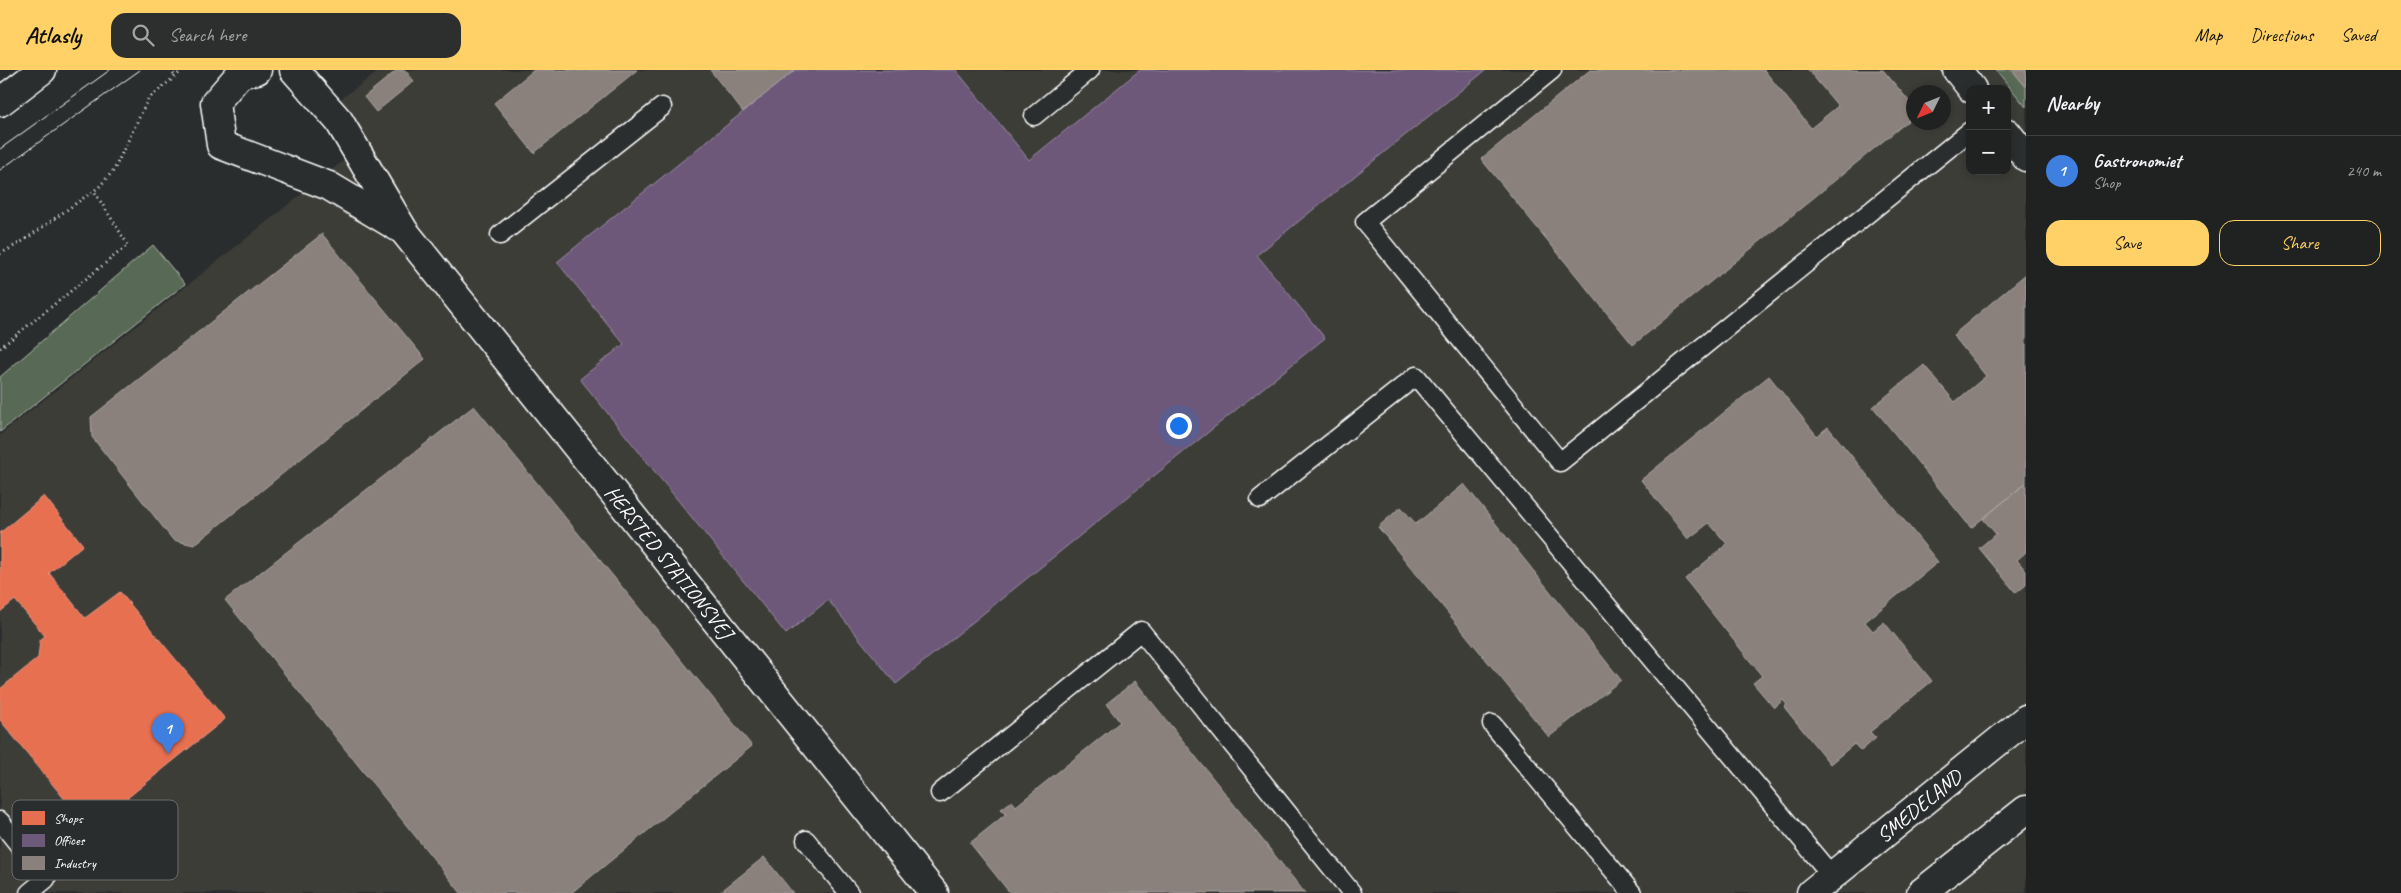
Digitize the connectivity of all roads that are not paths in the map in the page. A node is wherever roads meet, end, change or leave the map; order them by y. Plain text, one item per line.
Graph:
1 (42, 70) edge
2 (257, 70) edge
3 (294, 70) edge
4 (1090, 70) edge
5 (1552, 70) edge
6 (1957, 70) edge
7 (1969, 85) edge
8 (0, 102) edge
9 (662, 107) dead end
10 (1034, 116) dead end
11 (1966, 134) edge
12 (2011, 138) edge
13 (2026, 157) edge
14 (404, 231) junction
15 (500, 235) dead end
16 (1260, 499) dead end
17 (2026, 719) edge
18 (1492, 724) dead end
19 (940, 792) dead end
20 (2026, 810) edge
21 (0, 821) edge
22 (12, 836) edge
23 (806, 840) dead end
24 (44, 880) edge
25 (1822, 885) edge
26 (31, 892) edge
27 (849, 893) edge
28 (934, 893) edge
29 (1352, 893) edge
30 (1632, 893) edge
31 (1922, 893) edge

1 - 8 street
2 - 14 street, HERSTED STATIONSVEJ
3 - 14 street, HERSTED STATIONSVEJ
4 - 10 lane
5 - 11 lane
6 - 7 street
9 - 15 lane
12 - 13 street
14 - 28 street, HERSTED STATIONSVEJ
16 - 25 lane
17 - 25 street, SMEDELAND
18 - 30 lane
19 - 29 lane
20 - 31 street
21 - 22 lane
23 - 27 lane
24 - 26 lane

